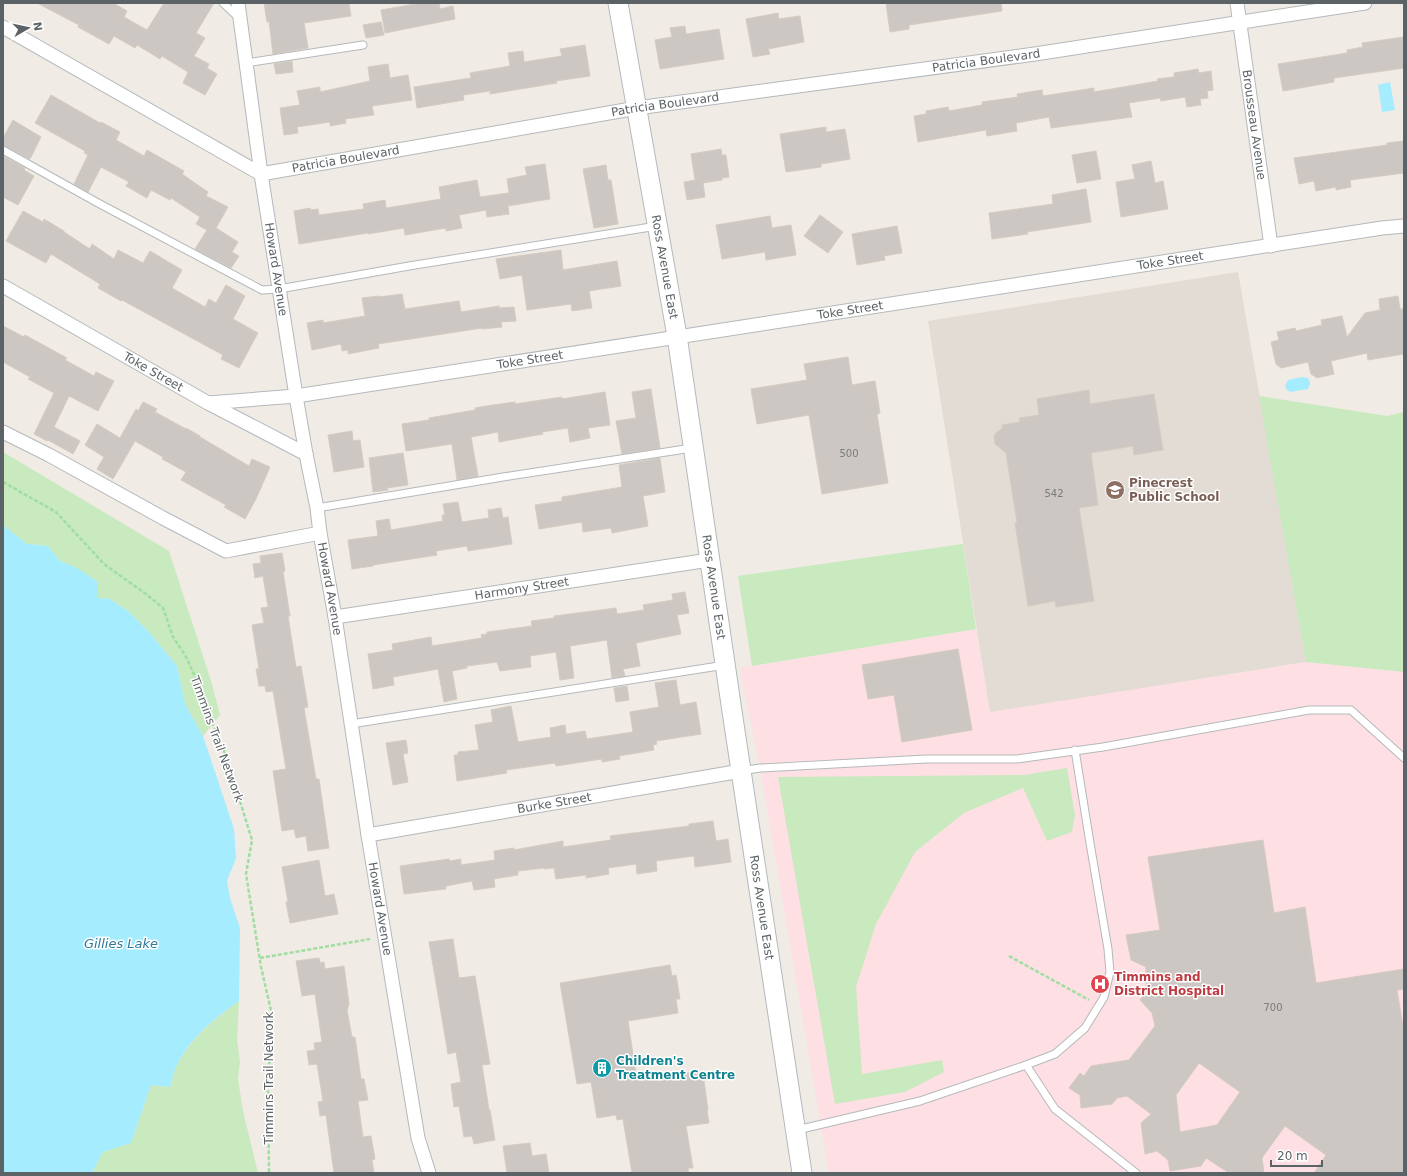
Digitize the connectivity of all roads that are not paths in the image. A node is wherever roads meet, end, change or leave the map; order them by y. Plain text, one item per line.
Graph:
1 (223, 3) edge
2 (238, 3) edge
3 (618, 3) edge
4 (1237, 3) edge
5 (1365, 3) edge
6 (240, 19) junction
7 (1240, 23) junction
8 (3, 27) edge
9 (363, 45) dead end
10 (246, 63) junction
11 (637, 108) junction
12 (3, 150) edge
13 (261, 174) junction
14 (657, 226) junction
15 (1404, 226) edge
16 (1271, 246) junction
17 (3, 286) edge
18 (279, 288) junction
19 (677, 336) junction
20 (296, 396) junction
21 (208, 403) junction
22 (3, 432) edge
23 (693, 448) junction
24 (306, 454) junction
25 (317, 508) junction
26 (320, 533) junction
27 (709, 560) junction
28 (335, 617) junction
29 (725, 665) junction
30 (351, 724) junction
31 (1076, 750) junction
32 (1404, 758) edge
33 (741, 772) junction
34 (368, 835) junction
35 (1026, 1066) junction
36 (795, 1130) junction
37 (429, 1173) edge
38 (802, 1173) edge
39 (1136, 1173) edge

1 - 6 lane
2 - 6 street, Howard Avenue
3 - 11 main road, Ross Avenue East
4 - 7 street, Brousseau Avenue
5 - 7 street, Patricia Boulevard
6 - 10 street, Howard Avenue
7 - 11 street, Patricia Boulevard
7 - 16 street, Brousseau Avenue
8 - 13 street
9 - 10 lane
10 - 13 street, Howard Avenue
11 - 13 street, Patricia Boulevard
11 - 14 main road, Ross Avenue East
12 - 18 lane
13 - 18 street, Howard Avenue
14 - 18 lane
14 - 19 main road, Ross Avenue East
15 - 16 street, Toke Street
16 - 19 street, Toke Street
17 - 21 street, Toke Street
18 - 20 street, Howard Avenue
19 - 20 street, Toke Street
19 - 23 main road, Ross Avenue East
20 - 21 street, Toke Street
20 - 24 street, Howard Avenue
21 - 24 street, Toke Street
22 - 26 street
23 - 25 lane
23 - 27 main road, Ross Avenue East
24 - 25 street, Howard Avenue
25 - 26 street, Howard Avenue
26 - 28 street, Howard Avenue
27 - 28 street, Harmony Street
27 - 29 main road, Ross Avenue East
28 - 30 street, Howard Avenue
29 - 30 lane
29 - 33 main road, Ross Avenue East
30 - 34 street, Howard Avenue
31 - 32 lane
31 - 33 lane
31 - 35 lane
33 - 34 street, Burke Street
33 - 36 main road, Ross Avenue East
34 - 37 street, Howard Avenue
35 - 36 lane
35 - 39 lane
36 - 38 main road, Ross Avenue East

